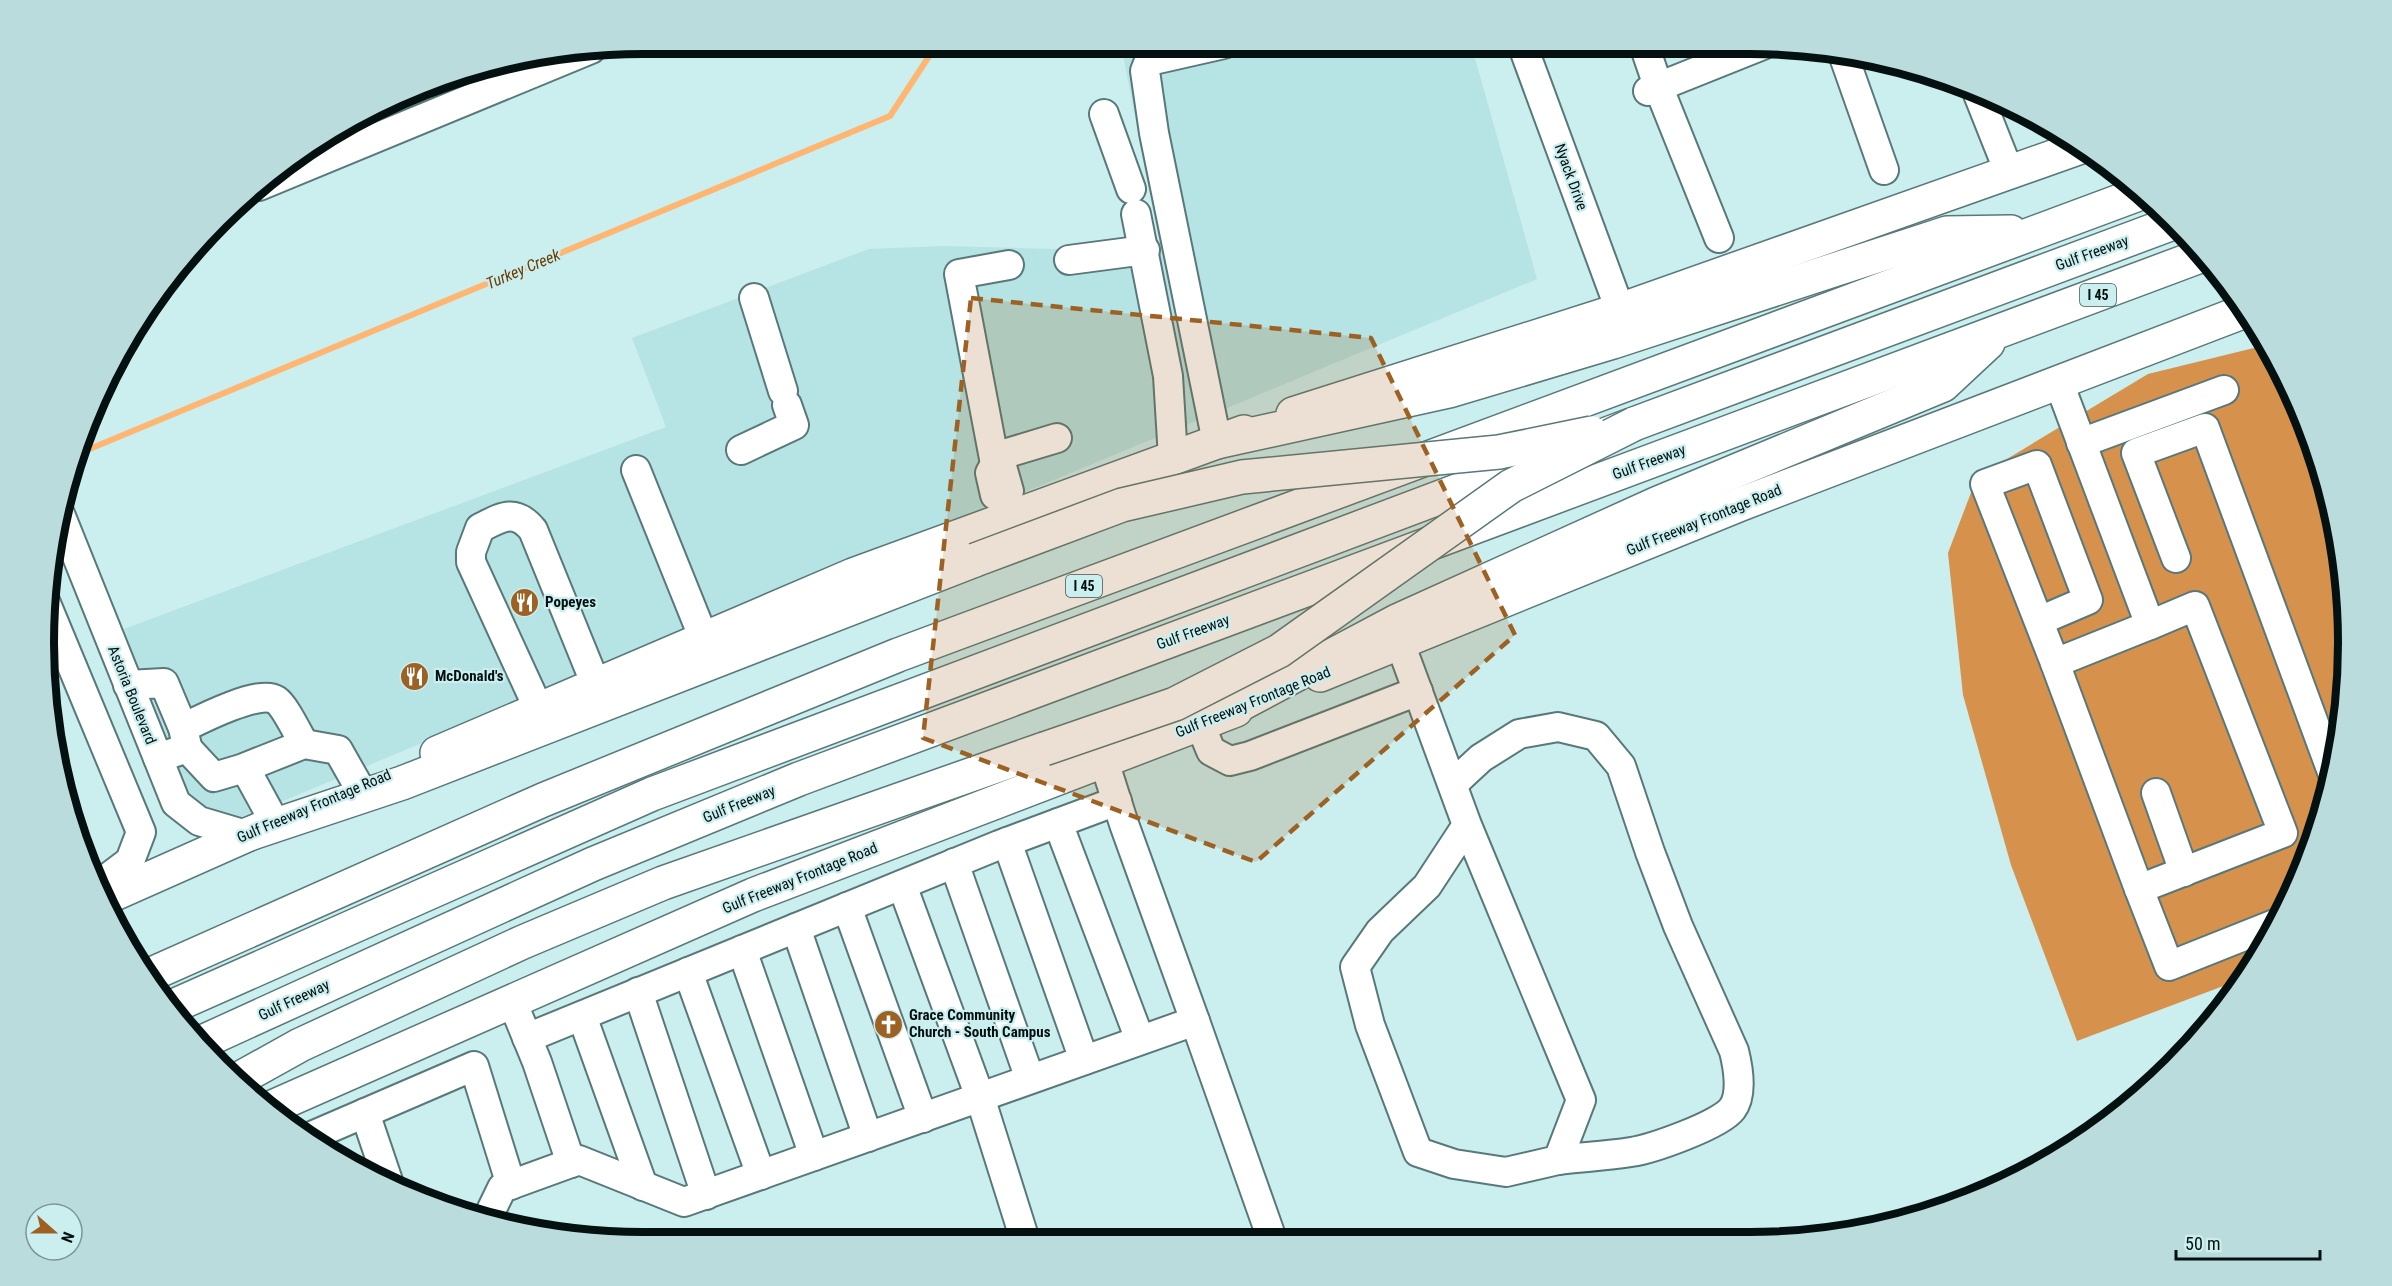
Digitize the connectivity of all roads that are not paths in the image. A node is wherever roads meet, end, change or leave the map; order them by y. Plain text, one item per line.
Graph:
1 (1180, 54) edge
2 (1525, 54) edge
3 (1646, 54) edge
4 (1740, 54) edge
5 (567, 59) edge
6 (1846, 62) edge
7 (1653, 88) junction
8 (1981, 102) edge
9 (1104, 114) dead end
10 (2072, 150) edge
11 (1884, 170) dead end
12 (2009, 172) junction
13 (285, 175) edge
14 (2132, 196) edge
15 (2164, 226) edge
16 (2037, 231) junction
17 (1719, 238) dead end
18 (1145, 250) junction
19 (2195, 258) edge
20 (1069, 260) dead end
21 (1009, 265) dead end
22 (754, 298) dead end
23 (1620, 310) junction
24 (2237, 314) edge
25 (2000, 332) junction
26 (2059, 383) junction
27 (2224, 390) dead end
28 (1634, 424) junction
29 (1057, 438) dead end
30 (1217, 442) junction
31 (2081, 443) junction
32 (741, 450) dead end
33 (1173, 458) junction
34 (995, 460) junction
35 (636, 470) dead end
36 (1007, 510) junction
37 (65, 527) edge
38 (2176, 558) dead end
39 (2039, 621) junction
40 (54, 624) edge
41 (2150, 625) junction
42 (704, 639) junction
43 (1400, 643) junction
44 (115, 652) junction
45 (2055, 663) junction
46 (72, 667) junction
47 (597, 685) junction
48 (128, 686) junction
49 (1418, 691) junction
50 (539, 710) junction
51 (1204, 723) junction
52 (185, 738) junction
53 (304, 744) junction
54 (158, 758) junction
55 (2327, 760) edge
56 (1104, 761) junction
57 (244, 768) junction
58 (1453, 784) junction
59 (358, 787) junction
60 (2156, 793) dead end
61 (1117, 801) junction
62 (276, 823) junction
63 (1058, 823) junction
64 (1467, 825) junction
65 (246, 836) junction
66 (1007, 842) junction
67 (954, 863) junction
68 (2184, 872) junction
69 (104, 880) edge
70 (902, 885) junction
71 (2139, 889) junction
72 (111, 895) edge
73 (847, 907) junction
74 (796, 928) junction
75 (2264, 928) edge
76 (742, 950) junction
77 (154, 972) edge
78 (688, 972) junction
79 (638, 992) junction
80 (512, 1001) junction
81 (178, 1004) edge
82 (582, 1016) junction
83 (1195, 1020) junction
84 (458, 1025) junction
85 (527, 1038) junction
86 (208, 1039) edge
87 (1140, 1040) junction
88 (1084, 1060) junction
89 (474, 1066) junction
90 (245, 1076) edge
91 (1030, 1079) junction
92 (980, 1097) junction
93 (278, 1105) edge
94 (365, 1113) junction
95 (923, 1118) junction
96 (319, 1135) edge
97 (868, 1137) junction
98 (814, 1156) junction
99 (1558, 1160) junction
100 (571, 1164) junction
101 (385, 1172) edge
102 (761, 1175) junction
103 (511, 1185) junction
104 (643, 1186) junction
105 (705, 1195) junction
106 (490, 1212) edge
107 (1022, 1232) edge
108 (1270, 1232) edge

1 - 30 street
2 - 23 street, Nyack Drive
3 - 7 street
4 - 7 street
5 - 13 street
6 - 11 street
7 - 17 street
8 - 12 street
9 - 18 street
10 - 12 main road, Gulf Freeway Frontage Road
12 - 23 main road, Gulf Freeway Frontage Road
14 - 16 main road, I 45
15 - 28 main road, Gulf Freeway
16 - 30 main road
16 - 77 main road, I 45
18 - 20 street
18 - 33 street
19 - 25 main road, Gulf Freeway / I 45
21 - 34 street
22 - 32 street
23 - 30 main road, Gulf Freeway Frontage Road
24 - 26 main road, Gulf Freeway Frontage Road
25 - 51 main road
25 - 86 main road, Gulf Freeway / I 45
26 - 31 street
26 - 43 main road, Gulf Freeway Frontage Road
27 - 31 street
28 - 65 main road, bridge
28 - 81 main road, Gulf Freeway, bridge
28 - 90 main road, bridge
29 - 34 street
30 - 33 main road, Gulf Freeway Frontage Road
31 - 41 street
33 - 36 main road, Gulf Freeway Frontage Road
34 - 36 street
35 - 42 street
36 - 42 main road, Gulf Freeway Frontage Road
37 - 44 street, Astoria Boulevard
38 - 55 street
39 - 39 street
39 - 45 street
40 - 46 street
41 - 45 street
41 - 68 street
42 - 47 main road, Gulf Freeway Frontage Road
43 - 49 street
43 - 51 main road, Gulf Freeway Frontage Road
44 - 46 street
44 - 48 street, Astoria Boulevard
45 - 71 street
46 - 69 street
47 - 50 main road, Gulf Freeway Frontage Road
47 - 50 street
48 - 52 street
48 - 54 street, Astoria Boulevard
49 - 51 street
49 - 58 street
50 - 59 main road, Gulf Freeway Frontage Road
51 - 56 main road, Gulf Freeway Frontage Road
52 - 53 street
52 - 54 street
52 - 57 street
53 - 57 street
53 - 59 street
54 - 65 street, Astoria Boulevard
56 - 61 street
56 - 80 main road, Gulf Freeway Frontage Road
57 - 62 street
58 - 64 street
58 - 99 street
59 - 62 main road, Gulf Freeway Frontage Road
60 - 68 street
61 - 63 street
61 - 83 street
62 - 65 main road, Gulf Freeway Frontage Road
63 - 66 street
63 - 87 street
64 - 99 street
64 - 99 street
65 - 72 main road, Gulf Freeway Frontage Road
66 - 67 street
66 - 88 street
67 - 70 street
67 - 91 street
68 - 71 street
70 - 73 street
70 - 92 street
71 - 75 street
73 - 74 street
73 - 95 street
74 - 76 street
74 - 97 street
76 - 78 street
76 - 98 street
78 - 79 street
78 - 102 street
79 - 82 street
79 - 105 street
80 - 84 main road, Gulf Freeway Frontage Road
80 - 85 street
82 - 85 street
82 - 104 street
83 - 87 street
83 - 108 street
84 - 89 street
84 - 93 main road, Gulf Freeway Frontage Road
85 - 100 street
87 - 88 street
88 - 91 street
89 - 94 street
89 - 103 street
91 - 92 street
92 - 95 street
92 - 107 street
94 - 96 street
94 - 101 street
95 - 97 street
97 - 98 street
98 - 102 street
100 - 103 street
100 - 104 street
102 - 105 street
103 - 106 street
104 - 105 street

